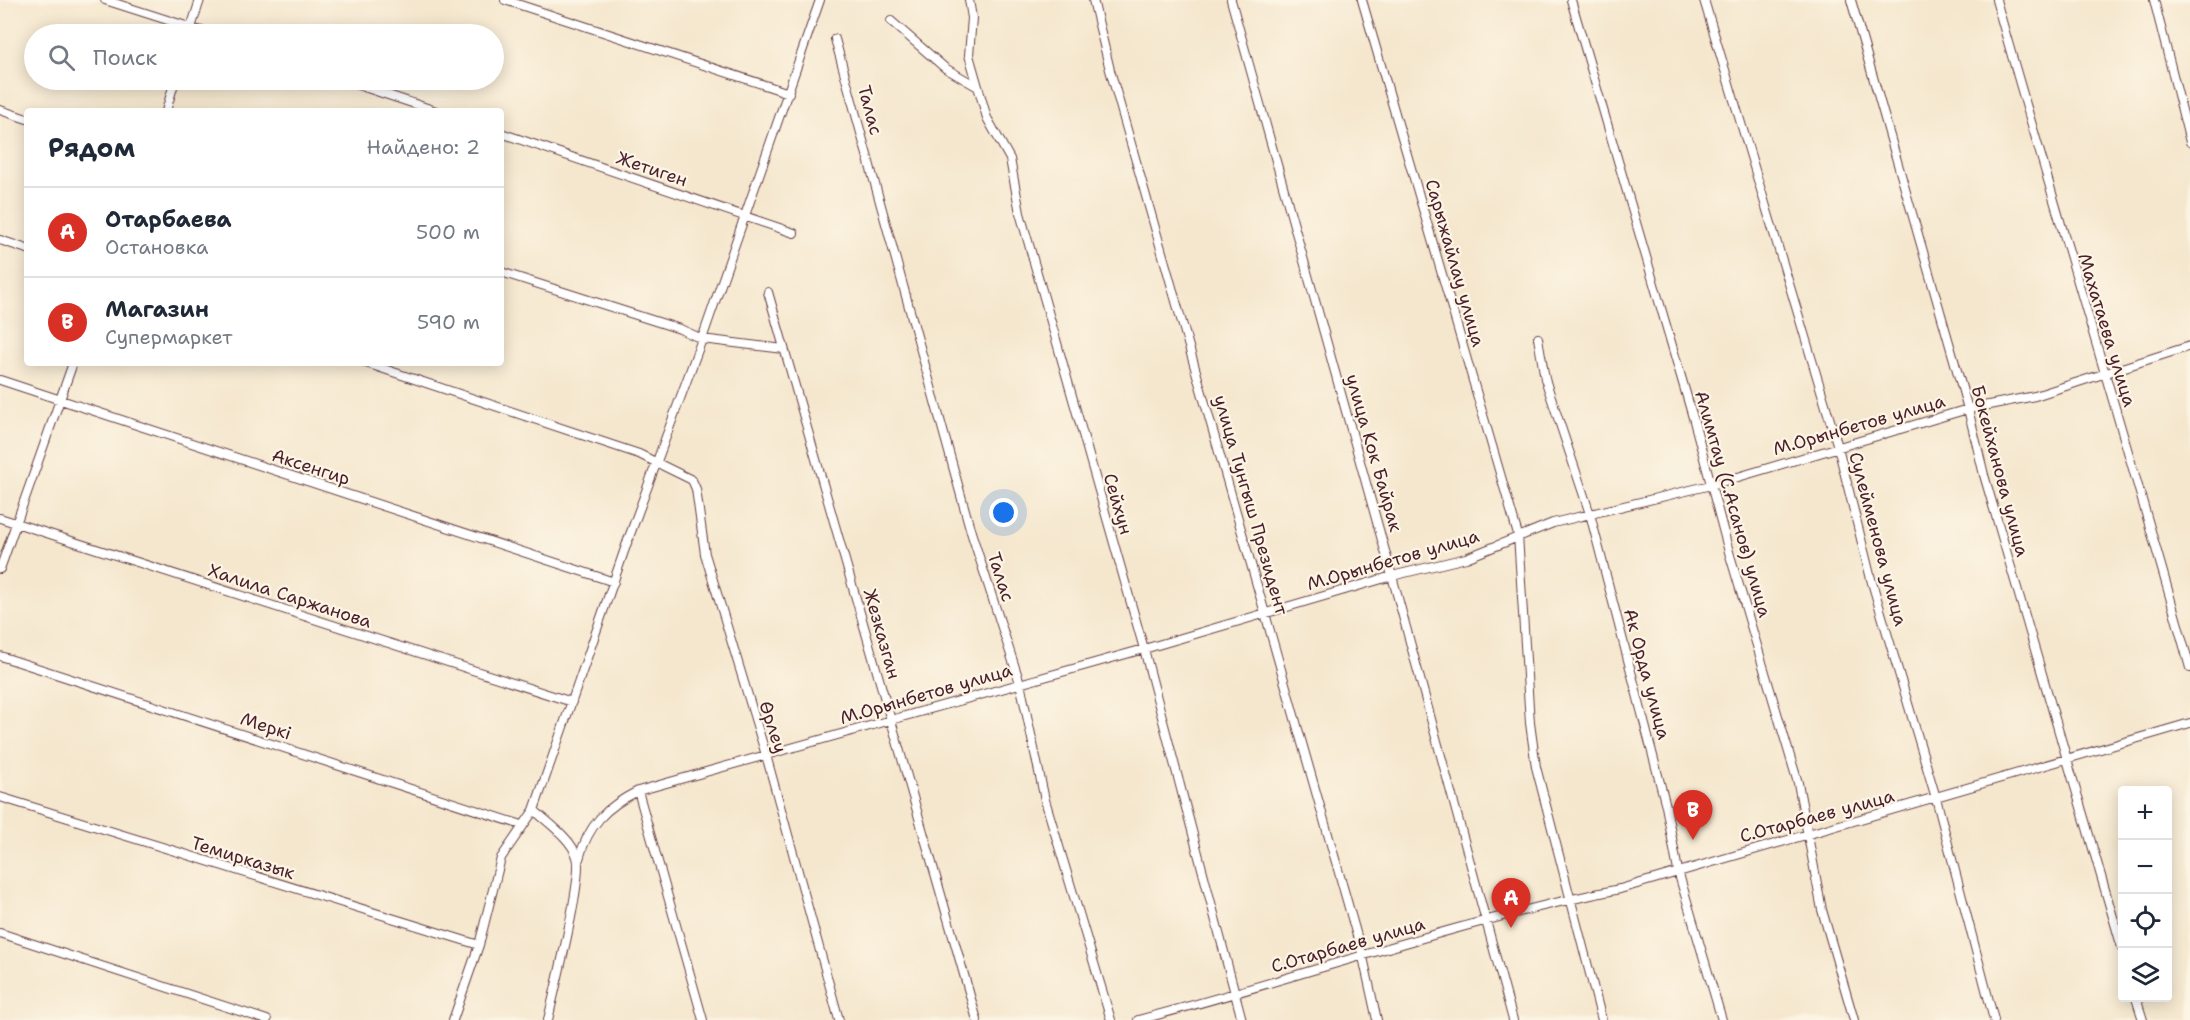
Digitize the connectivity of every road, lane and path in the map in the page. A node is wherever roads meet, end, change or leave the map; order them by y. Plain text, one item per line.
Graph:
1 (105, 0) edge
2 (200, 0) edge
3 (505, 0) edge
4 (819, 0) edge
5 (969, 0) edge
6 (1093, 0) edge
7 (1231, 0) edge
8 (1362, 0) edge
9 (1571, 0) edge
10 (1704, 0) edge
11 (1851, 0) edge
12 (1996, 0) edge
13 (2154, 0) edge
14 (891, 21) dead end
15 (171, 24) edge
16 (192, 24) edge
17 (835, 39) dead end
18 (978, 87) junction
19 (172, 90) edge
20 (373, 90) edge
21 (789, 93) junction
22 (167, 108) edge
23 (427, 108) edge
24 (0, 110) edge
25 (24, 118) edge
26 (504, 134) edge
27 (2190, 142) edge
28 (745, 216) junction
29 (794, 233) dead end
30 (0, 240) edge
31 (24, 248) edge
32 (504, 273) edge
33 (768, 292) dead end
34 (1538, 338) dead end
35 (702, 339) junction
36 (2190, 346) edge
37 (784, 349) junction
38 (72, 366) edge
39 (375, 366) edge
40 (2105, 372) junction
41 (0, 380) edge
42 (60, 401) junction
43 (1968, 409) junction
44 (1838, 447) junction
45 (657, 464) junction
46 (1711, 485) junction
47 (1590, 514) junction
48 (0, 518) edge
49 (16, 523) junction
50 (1518, 535) junction
51 (0, 569) edge
52 (1392, 576) junction
53 (614, 582) junction
54 (1267, 613) junction
55 (1144, 649) junction
56 (0, 656) edge
57 (2190, 668) edge
58 (1020, 683) junction
59 (572, 702) junction
60 (891, 720) junction
61 (2190, 723) edge
62 (766, 755) junction
63 (2068, 760) junction
64 (638, 792) junction
65 (0, 797) edge
66 (1936, 798) junction
67 (534, 810) junction
68 (522, 825) junction
69 (1809, 834) junction
70 (579, 860) junction
71 (1678, 871) junction
72 (1568, 899) junction
73 (1487, 921) junction
74 (0, 933) edge
75 (2118, 935) edge
76 (479, 945) junction
77 (1363, 957) junction
78 (1235, 994) junction
79 (2137, 1002) edge
80 (267, 1020) edge
81 (453, 1020) edge
82 (548, 1020) edge
83 (703, 1020) edge
84 (839, 1020) edge
85 (977, 1020) edge
86 (1111, 1020) edge
87 (1138, 1020) edge
88 (1242, 1020) edge
89 (1377, 1020) edge
90 (1513, 1020) edge
91 (1602, 1020) edge
92 (1722, 1020) edge
93 (1854, 1020) edge
94 (1994, 1020) edge
95 (2143, 1020) edge

1 - 15 street
2 - 16 street
3 - 21 street
4 - 21 street
5 - 18 street, Сейхун
6 - 54 street, улица Тунгыш Президент
7 - 52 street, улица Кок Байрак
8 - 50 street, Сарыжайлау улица
9 - 46 street, Алимтау (С.Асанов) улица
10 - 44 street, Сулейменова улица
11 - 43 street, Бокейханова улица
12 - 40 street, Махатаева улица
13 - 27 street
14 - 18 street
17 - 58 street, Талас
18 - 55 street, Сейхун
19 - 22 street
20 - 23 street
21 - 28 street
24 - 25 street
26 - 28 street, Жетиген
28 - 29 street, Жетиген
28 - 35 street
30 - 31 street
32 - 35 street
33 - 37 street, Жезказган
34 - 47 street, Ак Орда улица
35 - 37 street
35 - 45 street
36 - 40 street, М.Орынбетов улица
37 - 60 street, Жезказган
38 - 42 street
39 - 45 street, Өрлеу
40 - 43 street, М.Орынбетов улица
40 - 57 street, Махатаева улица
41 - 42 street, Аксенгир
42 - 49 street
42 - 53 street, Аксенгир
43 - 44 street, М.Орынбетов улица
43 - 63 street, Бокейханова улица
44 - 46 street, М.Орынбетов улица
44 - 66 street, Сулейменова улица
45 - 53 street
45 - 62 street, Өрлеу
46 - 47 street, М.Орынбетов улица
46 - 69 street, Алимтау (С.Асанов) улица
47 - 50 street, М.Орынбетов улица
47 - 71 street, Ак Орда улица
48 - 49 street, Халила Саржанова
49 - 51 street
49 - 59 street, Халила Саржанова
50 - 52 street, М.Орынбетов улица
50 - 72 street, Сарыжайлау улица
52 - 54 street, М.Орынбетов улица
52 - 73 street, улица Кок Байрак
53 - 59 street
54 - 55 street, М.Орынбетов улица
54 - 77 street, улица Тунгыш Президент
55 - 58 street, М.Орынбетов улица
55 - 78 street, Сейхун
56 - 68 street, Меркі
58 - 60 street, М.Орынбетов улица
58 - 86 street, Талас
59 - 67 street
60 - 62 street, М.Орынбетов улица
60 - 85 street, Жезказган
61 - 63 street, С.Отарбаев улица
62 - 64 street, М.Орынбетов улица
62 - 84 street, Өрлеу
63 - 66 street, С.Отарбаев улица
63 - 75 street, Бокейханова улица
64 - 70 street, М.Орынбетов улица
64 - 83 street
65 - 76 street, Темирказык
66 - 69 street, С.Отарбаев улица
66 - 94 street, Сулейменова улица
67 - 68 street
67 - 70 street
68 - 76 street
69 - 71 street, С.Отарбаев улица
69 - 93 street, Алимтау (С.Асанов) улица
70 - 82 street, М.Орынбетов улица
71 - 72 street, С.Отарбаев улица
71 - 92 street, Ак Орда улица
72 - 73 street, С.Отарбаев улица
72 - 91 street, Сарыжайлау улица
73 - 77 street, С.Отарбаев улица
73 - 90 street, улица Кок Байрак
74 - 80 street
76 - 81 street
77 - 78 street, С.Отарбаев улица
77 - 89 street, улица Тунгыш Президент
78 - 87 street, С.Отарбаев улица
78 - 88 street, Сейхун
79 - 95 street

